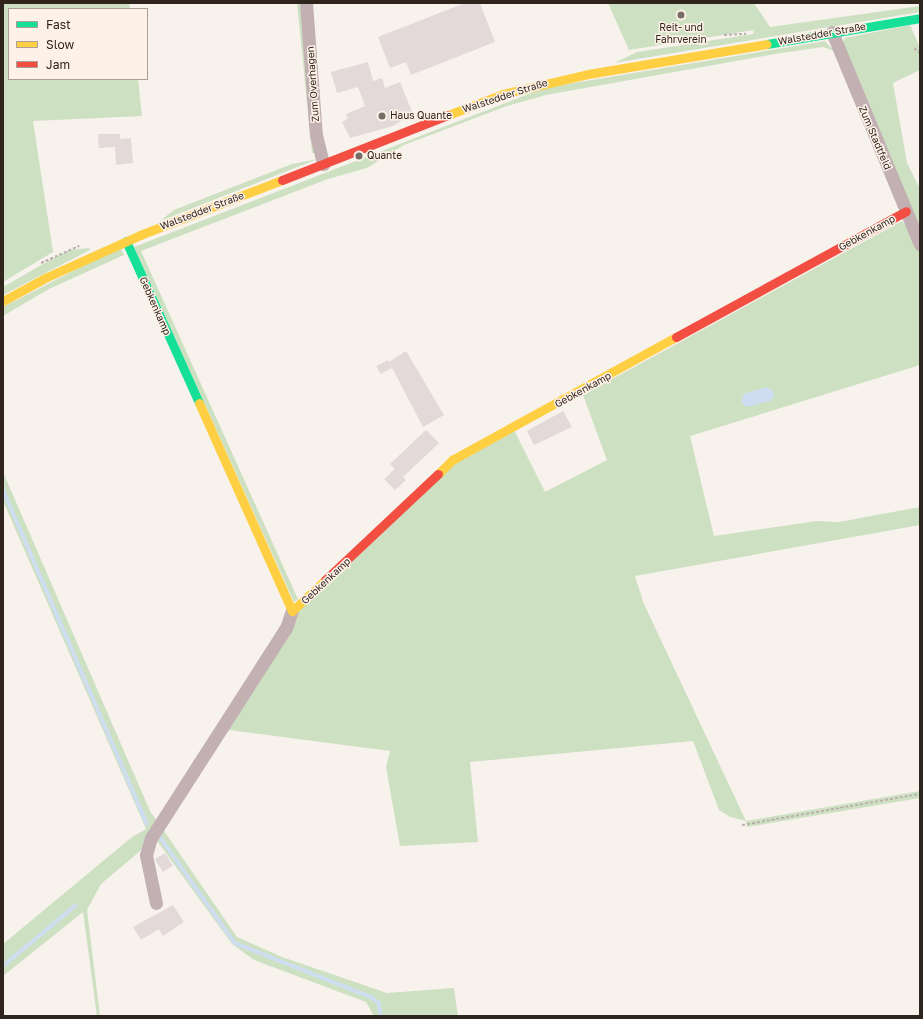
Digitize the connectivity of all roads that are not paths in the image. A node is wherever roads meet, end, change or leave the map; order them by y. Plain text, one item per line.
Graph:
1 (306, 3) edge
2 (920, 18) edge
3 (832, 32) junction
4 (323, 164) junction
5 (906, 211) junction
6 (126, 241) junction
7 (920, 244) edge
8 (3, 301) edge
9 (292, 611) junction
10 (156, 903) dead end

1 - 4 street, Zum Overhagen
2 - 3 street, Walstedder Straße
3 - 4 street, Walstedder Straße
3 - 5 street, Zum Stadtfeld
4 - 6 street, Walstedder Straße
5 - 7 street, Zum Stadtfeld
5 - 9 street, Gebkenkamp
6 - 8 street, Walstedder Straße
6 - 9 street, Gebkenkamp
9 - 10 street, Gebkenkamp

